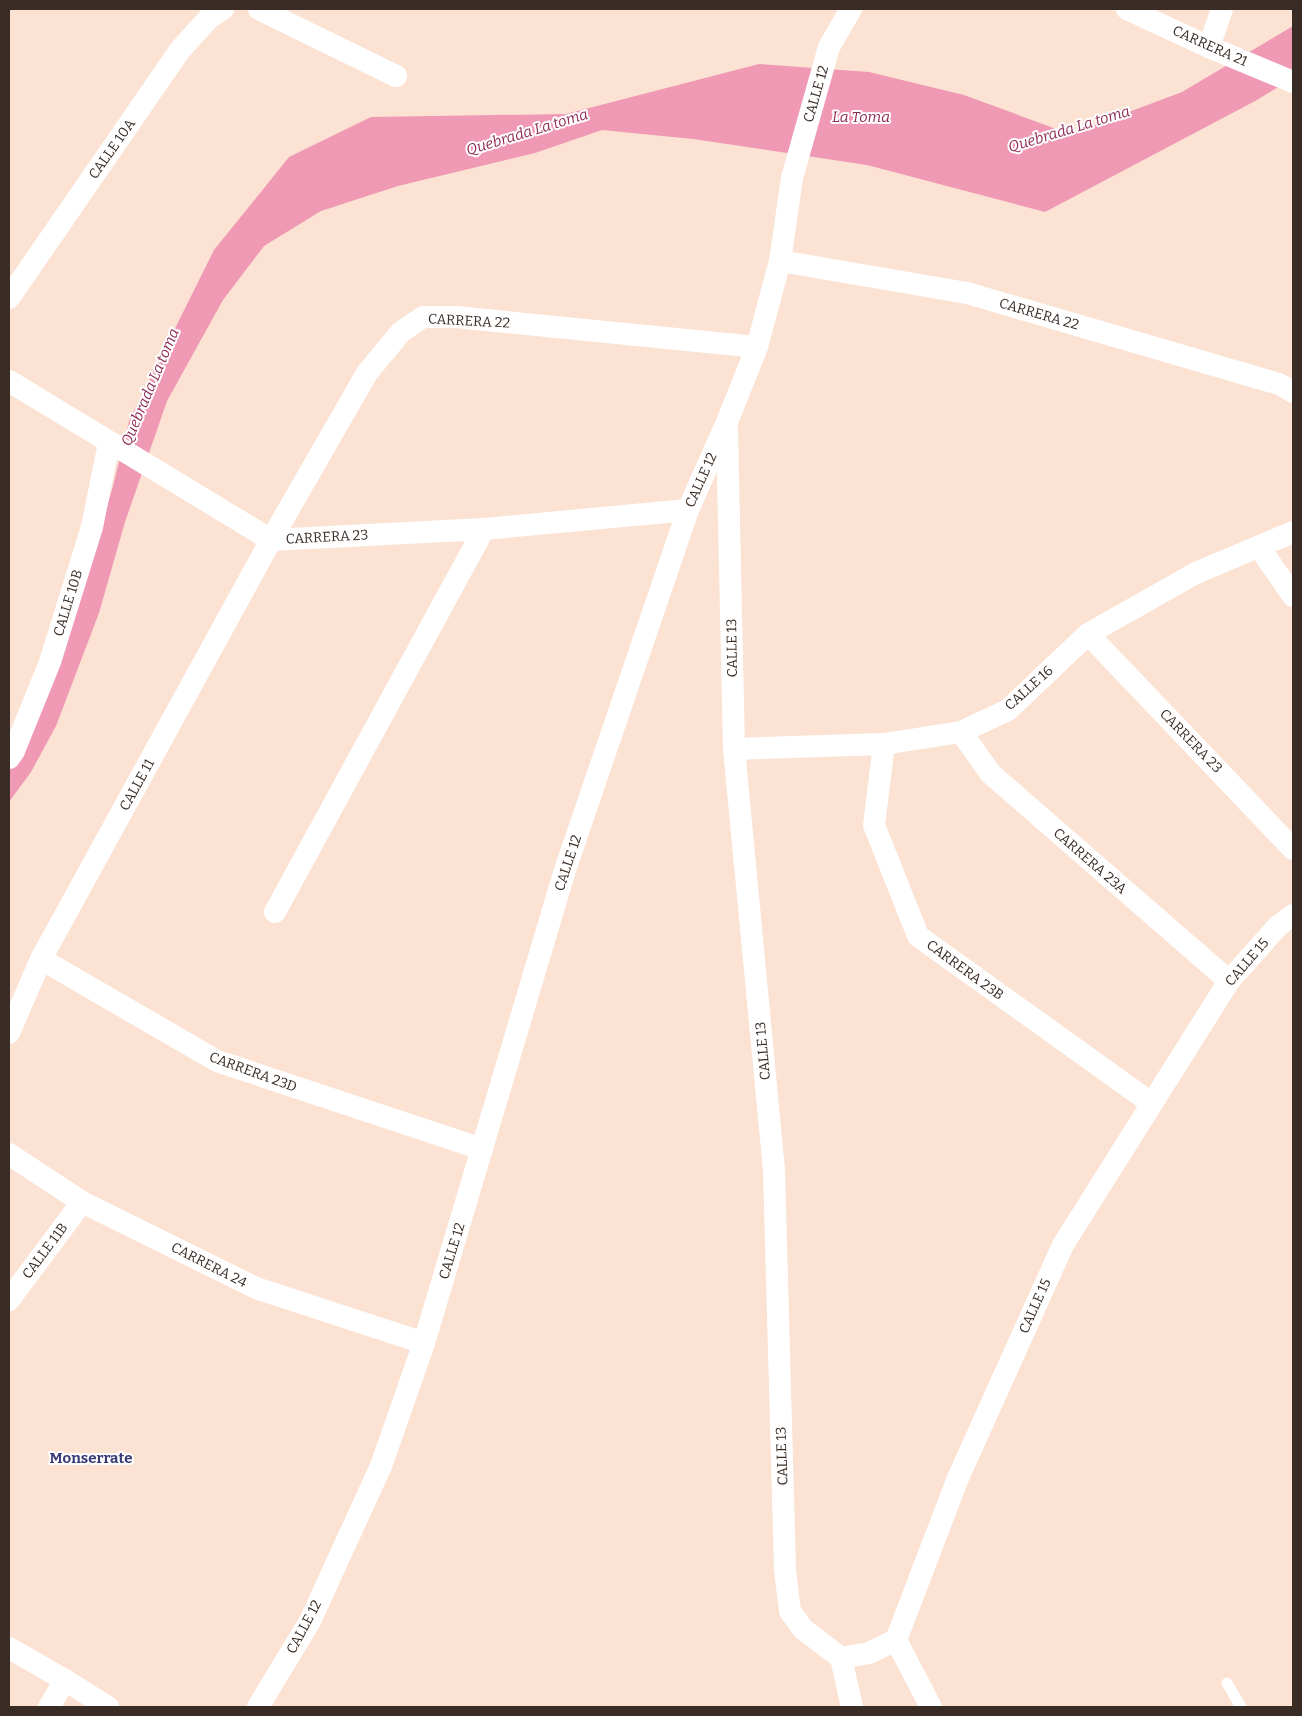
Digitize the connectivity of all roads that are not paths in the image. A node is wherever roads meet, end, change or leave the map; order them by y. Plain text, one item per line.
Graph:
1 (223, 9) edge
2 (258, 9) edge
3 (851, 9) edge
4 (1127, 9) edge
5 (1222, 9) edge
6 (1219, 51) junction
7 (396, 76) dead end
8 (1293, 82) edge
9 (780, 261) junction
10 (9, 298) edge
11 (757, 347) junction
12 (9, 381) edge
13 (1293, 392) edge
14 (727, 422) junction
15 (111, 443) junction
16 (688, 510) junction
17 (484, 529) junction
18 (1293, 532) edge
19 (271, 540) junction
20 (1259, 547) junction
21 (1293, 596) edge
22 (1088, 634) junction
23 (961, 732) junction
24 (884, 744) junction
25 (734, 749) junction
26 (9, 758) edge
27 (1293, 849) edge
28 (275, 912) dead end
29 (1293, 915) edge
30 (41, 959) junction
31 (1229, 981) junction
32 (9, 1033) edge
33 (1151, 1103) junction
34 (482, 1149) junction
35 (9, 1154) edge
36 (82, 1202) junction
37 (9, 1300) edge
38 (424, 1343) junction
39 (896, 1640) junction
40 (9, 1648) edge
41 (841, 1658) junction
42 (65, 1680) junction
43 (1227, 1683) dead end
44 (49, 1707) edge
45 (108, 1707) edge
46 (258, 1707) edge
47 (852, 1707) edge
48 (931, 1707) edge
49 (1241, 1707) edge

1 - 10 street, CALLE 10A
2 - 7 street
3 - 9 street, CALLE 12
4 - 6 street, CARRERA 21
5 - 6 street
6 - 8 street, CARRERA 21
9 - 11 street, CALLE 12
9 - 13 street, CARRERA 22
11 - 14 street, CALLE 12
11 - 19 street, CARRERA 22
12 - 15 street, CARRERA 23
14 - 16 street, CALLE 12
14 - 25 street, CALLE 13
15 - 19 street, CARRERA 23
15 - 26 street, CALLE 10B
16 - 17 street, CARRERA 23
16 - 34 street, CALLE 12
17 - 19 street, CARRERA 23
17 - 28 street
18 - 20 street, CALLE 16
19 - 30 street, CALLE 11
20 - 21 street
20 - 22 street, CALLE 16
22 - 23 street, CALLE 16
22 - 27 street, CARRERA 23
23 - 24 street, CALLE 16
23 - 31 street, CARRERA 23A
24 - 25 street, CALLE 16
24 - 33 street, CARRERA 23B
25 - 41 street, CALLE 13
29 - 31 street, CALLE 15
30 - 32 street, CALLE 11
30 - 34 street, CARRERA 23D
31 - 33 street, CALLE 15
33 - 39 street, CALLE 15
34 - 38 street, CALLE 12
35 - 36 street, CARRERA 24
36 - 37 street, CALLE 11B
36 - 38 street, CARRERA 24
38 - 46 street, CALLE 12
39 - 41 street
39 - 48 street
40 - 42 street
41 - 47 street
42 - 44 street
42 - 45 street
43 - 49 lane

